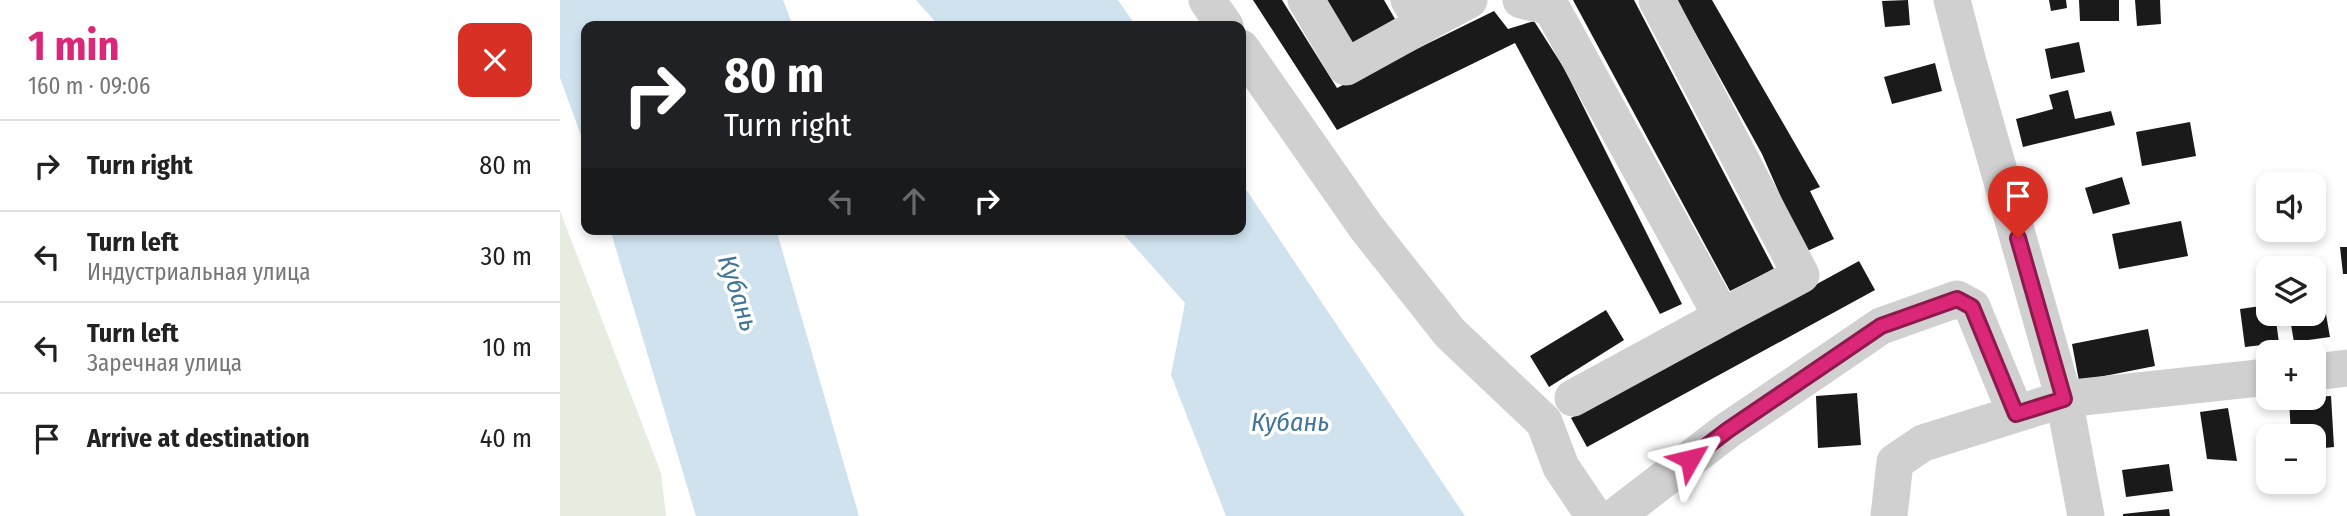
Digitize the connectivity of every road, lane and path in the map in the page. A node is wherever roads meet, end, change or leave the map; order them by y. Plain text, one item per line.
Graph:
1 (1207, 0) edge
2 (1306, 0) edge
3 (1469, 0) edge
4 (1521, 0) edge
5 (1657, 0) edge
6 (1952, 0) edge
7 (1416, 12) edge
8 (1222, 21) edge
9 (1246, 55) edge
10 (1722, 317) junction
11 (2347, 368) edge
12 (2326, 371) edge
13 (2256, 378) edge
14 (1573, 398) dead end
15 (2064, 399) junction
16 (2016, 414) junction
17 (1594, 516) edge
18 (1616, 516) edge
19 (1889, 516) edge
20 (2086, 516) edge

1 - 8 street
2 - 7 street
3 - 7 street
4 - 10 street
5 - 10 street
6 - 15 street
9 - 17 street
10 - 14 street
11 - 12 street
13 - 15 street
15 - 16 street
15 - 20 street
16 - 18 street
16 - 19 street

